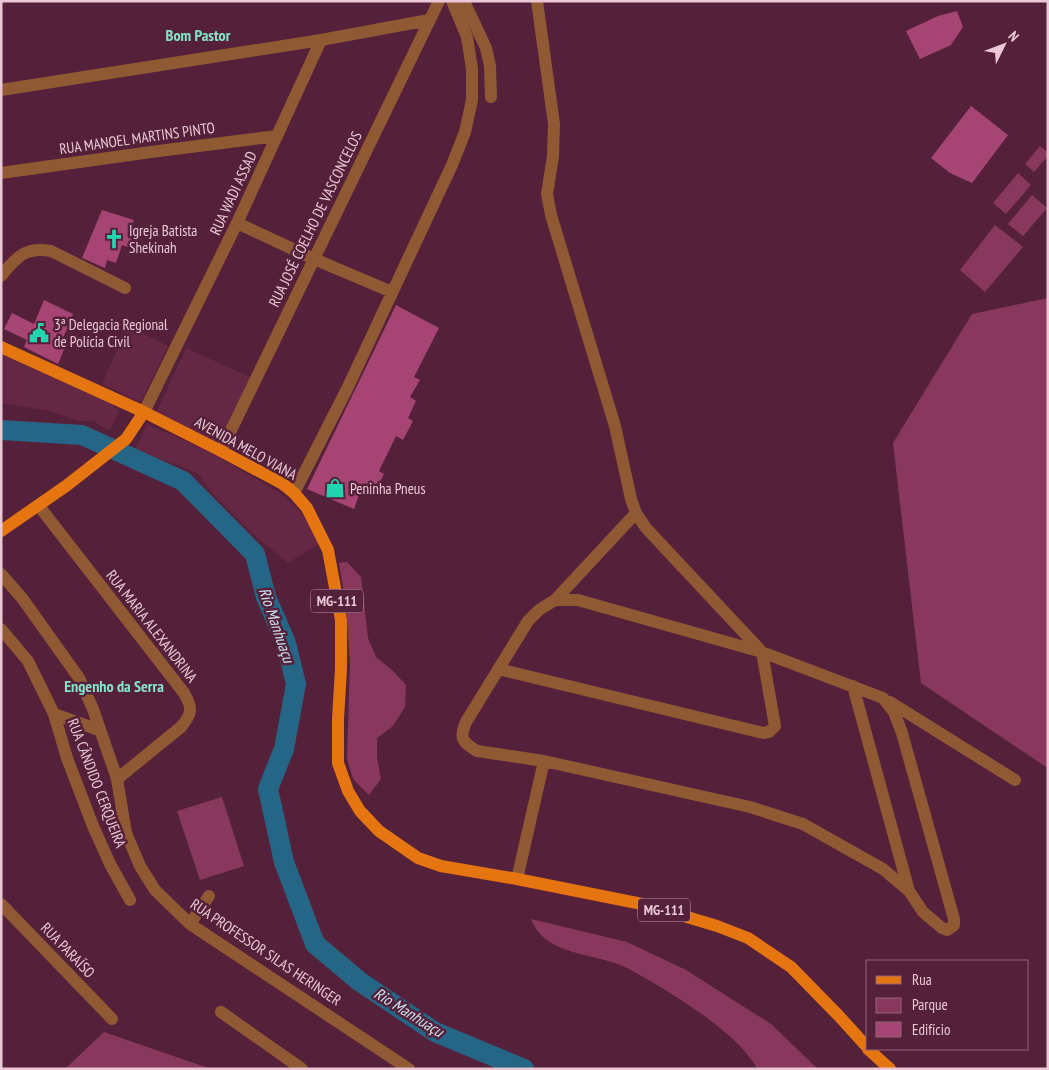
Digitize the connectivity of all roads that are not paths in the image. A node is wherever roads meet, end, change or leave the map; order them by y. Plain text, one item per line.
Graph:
1 (439, 1) edge
2 (452, 1) edge
3 (464, 1) edge
4 (537, 1) edge
5 (429, 20) junction
6 (321, 40) junction
7 (1, 90) edge
8 (491, 97) dead end
9 (277, 136) junction
10 (1, 173) edge
11 (237, 223) junction
12 (314, 259) junction
13 (1, 276) edge
14 (125, 288) dead end
15 (392, 292) junction
16 (1, 347) edge
17 (144, 412) junction
18 (221, 451) junction
19 (294, 492) junction
20 (39, 506) junction
21 (636, 513) junction
22 (1, 531) edge
23 (1, 574) edge
24 (555, 600) junction
25 (1, 629) edge
26 (762, 652) junction
27 (498, 670) junction
28 (853, 686) junction
29 (884, 698) junction
30 (54, 714) junction
31 (99, 730) junction
32 (544, 761) junction
33 (117, 779) junction
34 (1015, 780) dead end
35 (518, 879) junction
36 (909, 891) junction
37 (209, 896) dead end
38 (130, 900) dead end
39 (1, 904) edge
40 (190, 924) junction
41 (221, 1012) dead end
42 (112, 1019) dead end
43 (866, 1046) edge
44 (870, 1050) edge
45 (402, 1067) edge
46 (302, 1069) edge
47 (890, 1069) edge

1 - 5 street, RUA JOSÉ COELHO DE VASCONCELOS
2 - 15 street
3 - 8 street
4 - 21 street
5 - 6 street
5 - 12 street, RUA JOSÉ COELHO DE VASCONCELOS
6 - 7 street
6 - 9 street, RUA WADI ASSAD
9 - 10 street, RUA MANOEL MARTINS PINTO
9 - 11 street, RUA WADI ASSAD
11 - 12 street
11 - 17 street, RUA WADI ASSAD
12 - 15 street
12 - 18 street, RUA JOSÉ COELHO DE VASCONCELOS
13 - 14 street
15 - 19 street
16 - 17 main road, AVENIDA MELO VIANA / MG-111
17 - 18 main road, AVENIDA MELO VIANA / MG-111
17 - 20 main road
18 - 19 main road, AVENIDA MELO VIANA / MG-111
19 - 35 main road, AVENIDA MELO VIANA / MG-111
20 - 22 main road
20 - 33 street, RUA MARIA ALEXANDRINA
21 - 24 street
21 - 26 street
23 - 31 street, RUA PROFESSOR SILAS HERINGER
24 - 26 street
24 - 27 street
25 - 30 street, RUA CÂNDIDO CERQUEIRA
26 - 27 street
26 - 28 street
27 - 32 street
28 - 29 street
28 - 36 street
29 - 34 street
29 - 36 street
30 - 31 street
30 - 38 street, RUA CÂNDIDO CERQUEIRA
31 - 33 street, RUA PROFESSOR SILAS HERINGER
32 - 35 street
32 - 36 street
33 - 40 street, RUA PROFESSOR SILAS HERINGER
35 - 43 main road, MG-111
37 - 40 street
39 - 42 street, RUA PARAÍSO
40 - 45 street, RUA PROFESSOR SILAS HERINGER
41 - 46 street
44 - 47 main road, MG-111

